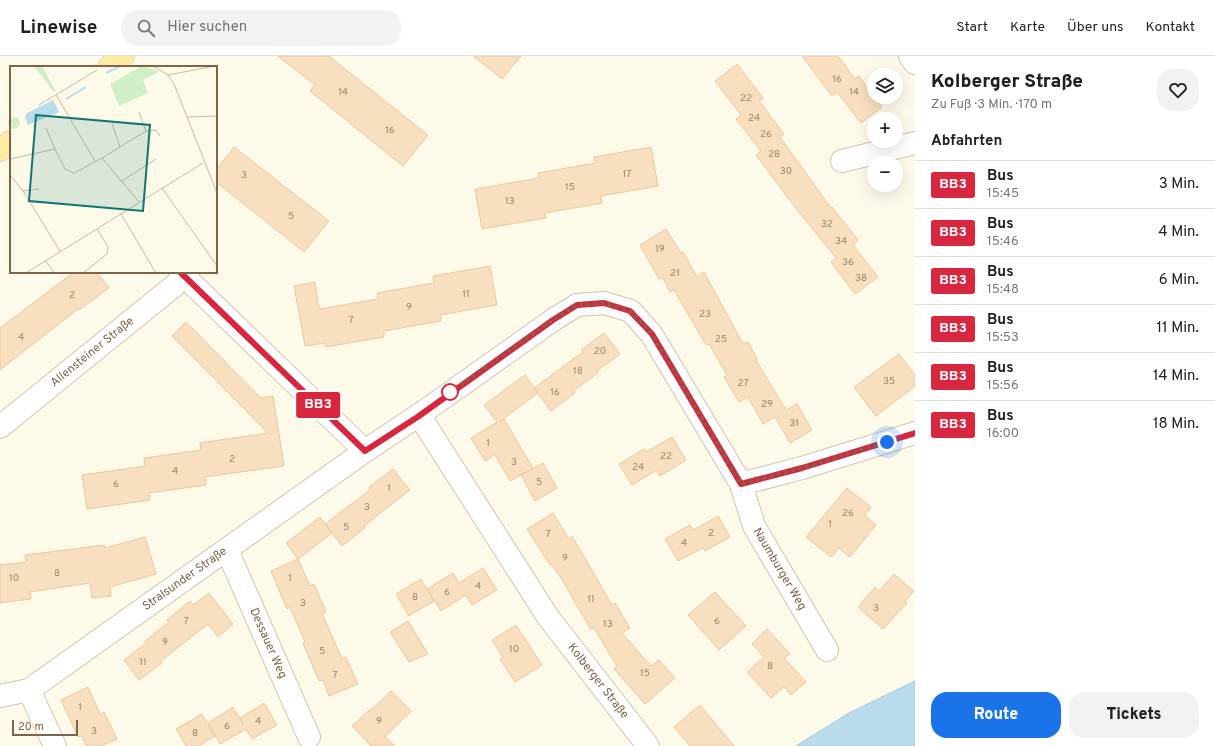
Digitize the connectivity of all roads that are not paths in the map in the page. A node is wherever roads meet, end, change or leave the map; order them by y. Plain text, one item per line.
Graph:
1 (123, 56) edge
2 (910, 56) edge
3 (915, 63) edge
4 (110, 66) edge
5 (10, 143) edge
6 (915, 143) edge
7 (0, 150) edge
8 (842, 162) dead end
9 (183, 275) edge
10 (419, 416) junction
11 (0, 427) edge
12 (915, 433) edge
13 (365, 451) junction
14 (741, 484) junction
15 (227, 550) junction
16 (827, 650) dead end
17 (29, 690) junction
18 (0, 696) edge
19 (309, 737) dead end
20 (55, 746) edge
21 (648, 746) edge

1 - 4 main road
2 - 3 street
5 - 7 main road
6 - 8 street
9 - 11 street, Allensteiner Straße
9 - 13 street
10 - 13 street, Stralsunder Straße
10 - 14 street, Naumburger Weg
10 - 21 street, Kolberger Straße
12 - 14 street
13 - 15 street, Stralsunder Straße
14 - 16 street, Naumburger Weg
15 - 17 street, Stralsunder Straße
15 - 19 street, Dessauer Weg
17 - 18 street, Stralsunder Straße
17 - 20 street

